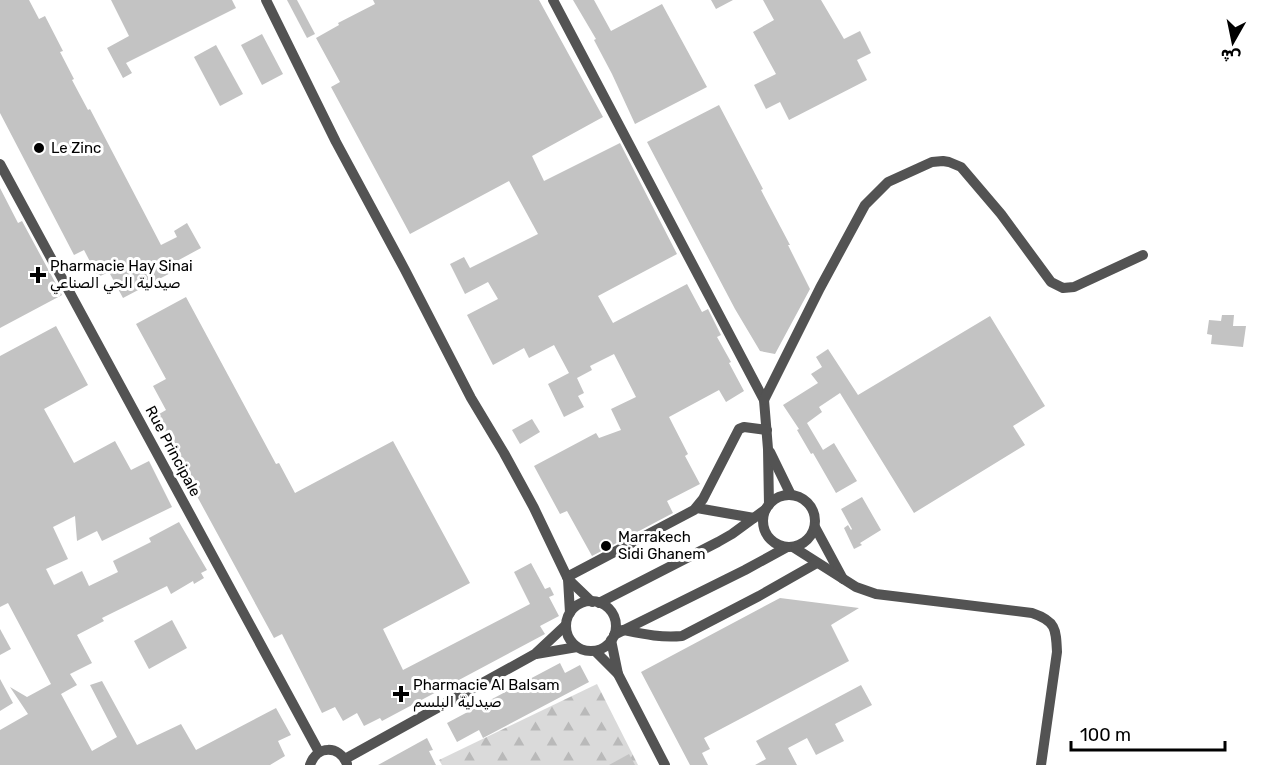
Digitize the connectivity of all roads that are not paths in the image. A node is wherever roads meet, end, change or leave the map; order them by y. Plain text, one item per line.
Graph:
1 (266, 0) edge
2 (553, 0) edge
3 (0, 164) edge
4 (1143, 255) dead end
5 (764, 400) junction
6 (767, 430) junction
7 (768, 449) junction
8 (791, 495) junction
9 (767, 507) junction
10 (697, 508) junction
11 (754, 518) junction
12 (815, 527) junction
13 (790, 547) junction
14 (817, 563) junction
15 (568, 578) junction
16 (843, 579) junction
17 (596, 603) junction
18 (570, 613) junction
19 (566, 625) junction
20 (616, 635) junction
21 (577, 647) junction
22 (595, 651) junction
23 (535, 654) junction
24 (618, 674) junction
25 (319, 752) junction
26 (346, 762) edge
27 (310, 765) edge
28 (665, 765) edge
29 (1041, 765) edge

1 - 15 street
2 - 5 street
3 - 25 street, Rue Principale
4 - 5 street
5 - 6 street
6 - 7 street
6 - 10 street
7 - 8 street
7 - 9 street
8 - 9 street
8 - 12 street
9 - 11 street
9 - 13 street
10 - 11 street
10 - 15 street
11 - 17 street
12 - 13 street
12 - 16 street
13 - 14 street
13 - 20 street
14 - 16 street
14 - 20 street
15 - 17 street
15 - 18 street
16 - 29 street
17 - 18 street
17 - 20 street
18 - 19 street
19 - 21 street
19 - 23 street
20 - 22 street
20 - 24 street
21 - 22 street
21 - 23 street
22 - 24 street
23 - 26 street
24 - 28 street
25 - 26 street
25 - 27 street

